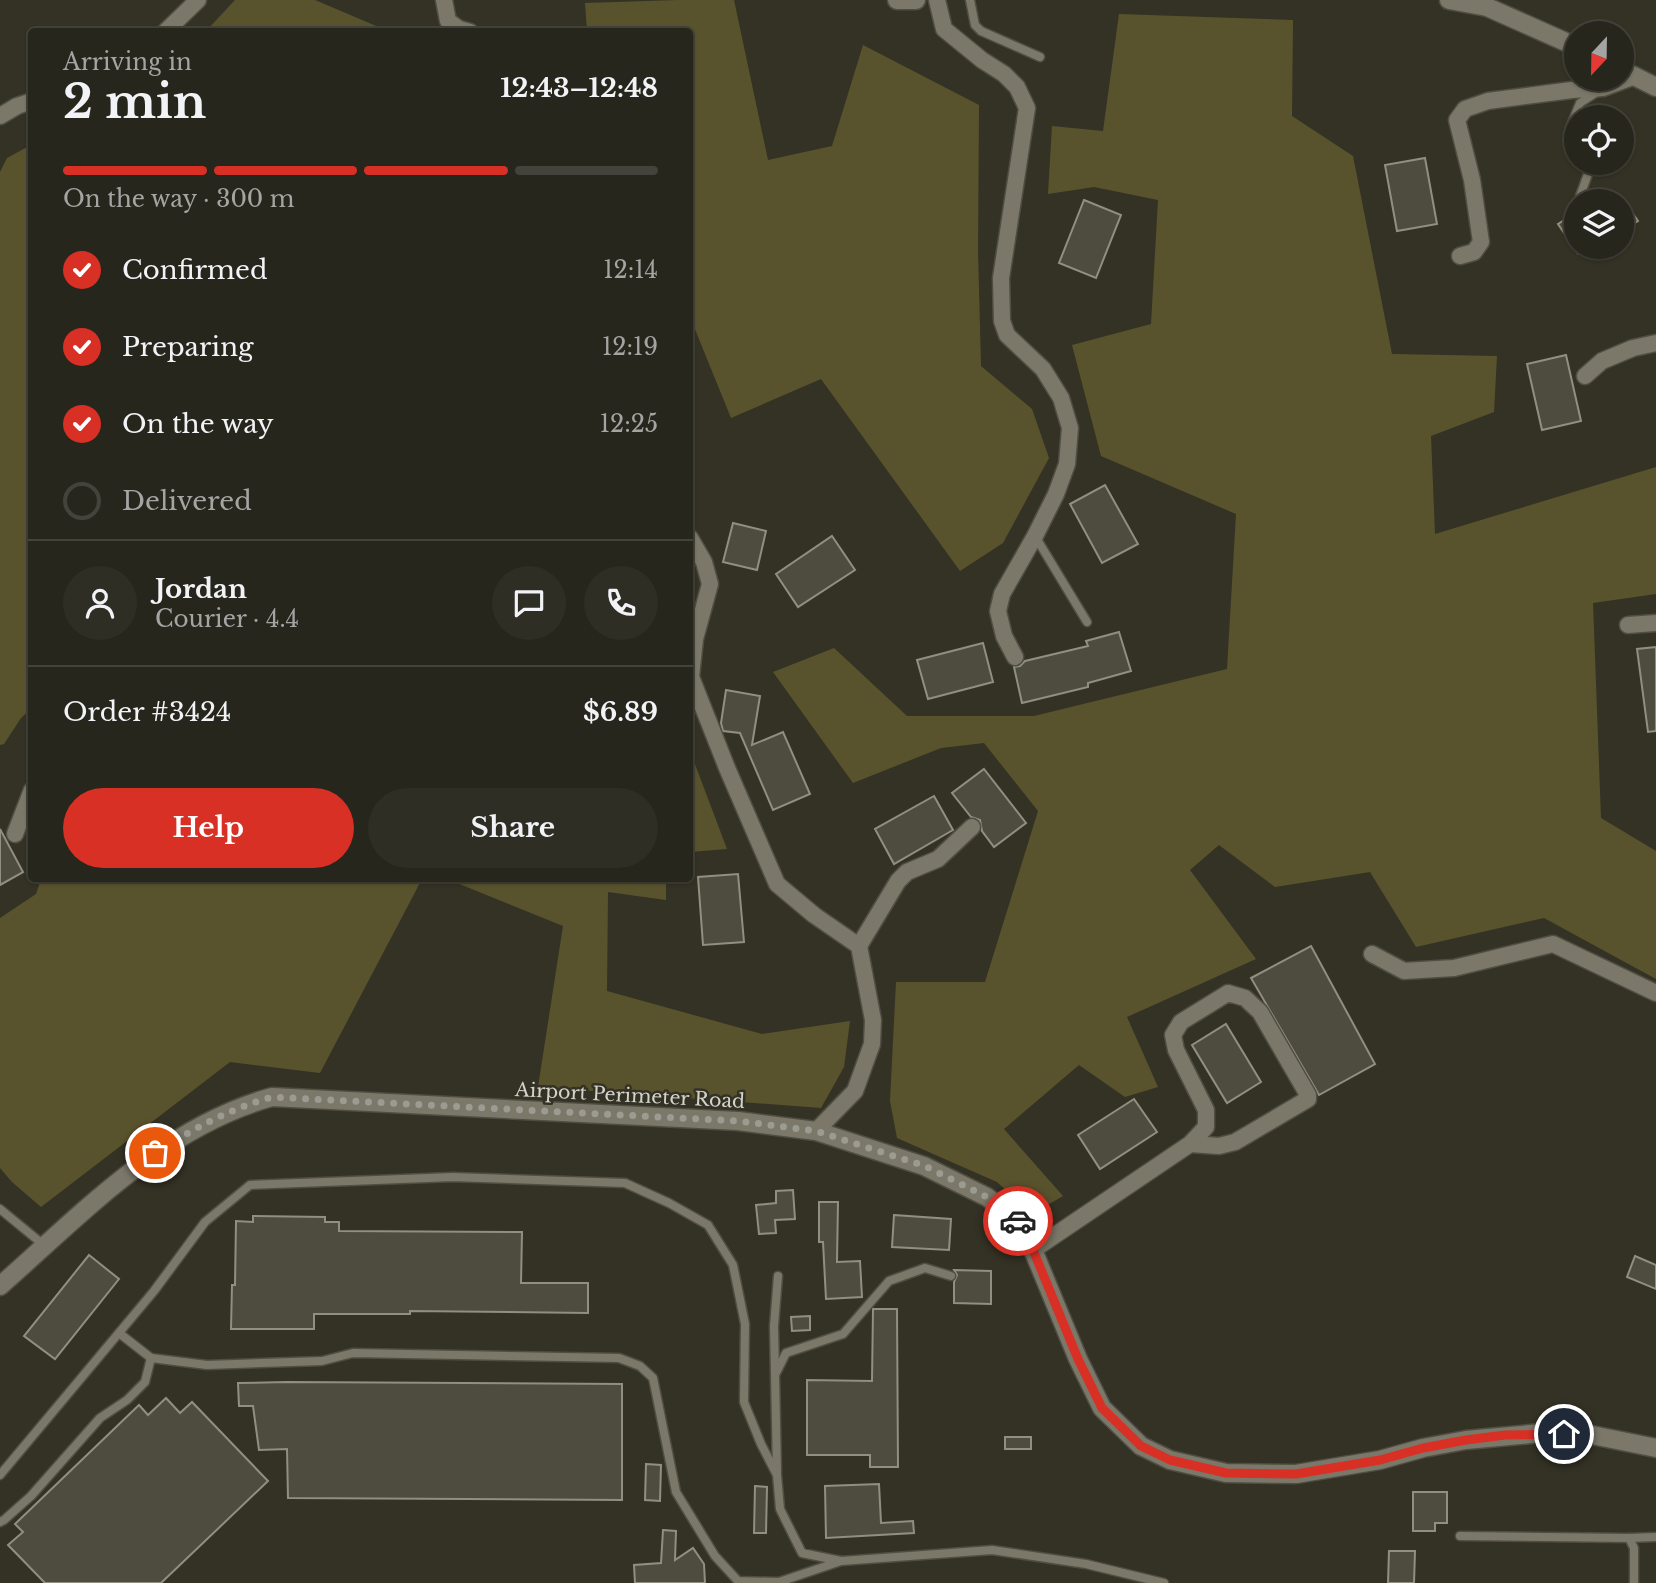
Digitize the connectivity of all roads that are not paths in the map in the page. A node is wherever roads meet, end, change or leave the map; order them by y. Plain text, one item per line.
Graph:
1 (198, 0) edge
2 (444, 0) edge
3 (897, 0) edge
4 (916, 0) edge
5 (937, 0) edge
6 (970, 0) edge
7 (1449, 0) edge
8 (169, 28) edge
9 (458, 28) edge
10 (1564, 41) edge
11 (1040, 57) dead end
12 (1634, 76) edge
13 (1656, 87) edge
14 (1578, 91) edge
15 (1598, 91) edge
16 (28, 102) edge
17 (1579, 105) edge
18 (0, 116) edge
19 (1460, 256) dead end
20 (1656, 343) edge
21 (1586, 376) dead end
22 (1035, 536) junction
23 (693, 543) edge
24 (1087, 622) dead end
25 (1656, 623) edge
26 (1628, 625) dead end
27 (1015, 657) dead end
28 (693, 658) edge
29 (693, 682) edge
30 (28, 800) edge
31 (972, 827) dead end
32 (15, 834) dead end
33 (859, 946) junction
34 (1372, 954) dead end
35 (1656, 993) edge
36 (816, 1131) junction
37 (1190, 1144) junction
38 (0, 1209) edge
39 (46, 1246) junction
40 (1033, 1250) junction
41 (778, 1276) dead end
42 (951, 1276) dead end
43 (0, 1286) edge
44 (119, 1333) junction
45 (151, 1358) junction
46 (776, 1373) junction
47 (1656, 1448) edge
48 (0, 1475) edge
49 (777, 1475) junction
50 (0, 1522) edge
51 (1460, 1536) dead end
52 (1656, 1536) edge
53 (1629, 1538) junction
54 (841, 1561) junction
55 (1164, 1583) edge
56 (1634, 1583) edge

1 - 8 street
2 - 9 street
3 - 4 street
5 - 22 street
6 - 11 lane
7 - 10 street
12 - 13 street
14 - 19 street
15 - 17 lane
16 - 18 street
20 - 21 street
22 - 24 lane
22 - 27 street
23 - 28 street
25 - 26 street
29 - 33 street
30 - 32 street
31 - 33 street
33 - 36 street
34 - 35 street
36 - 39 street, Airport Perimeter Road
36 - 40 street, Airport Perimeter Road
37 - 37 street
37 - 40 street
38 - 39 lane
39 - 43 street, Airport Perimeter Road
40 - 47 street, Airport Perimeter Road
41 - 46 lane
42 - 46 lane
44 - 45 lane
44 - 48 lane
44 - 49 lane
45 - 50 lane
45 - 54 lane
46 - 49 lane
49 - 54 lane
51 - 53 lane
52 - 53 lane
53 - 56 lane
54 - 55 lane

